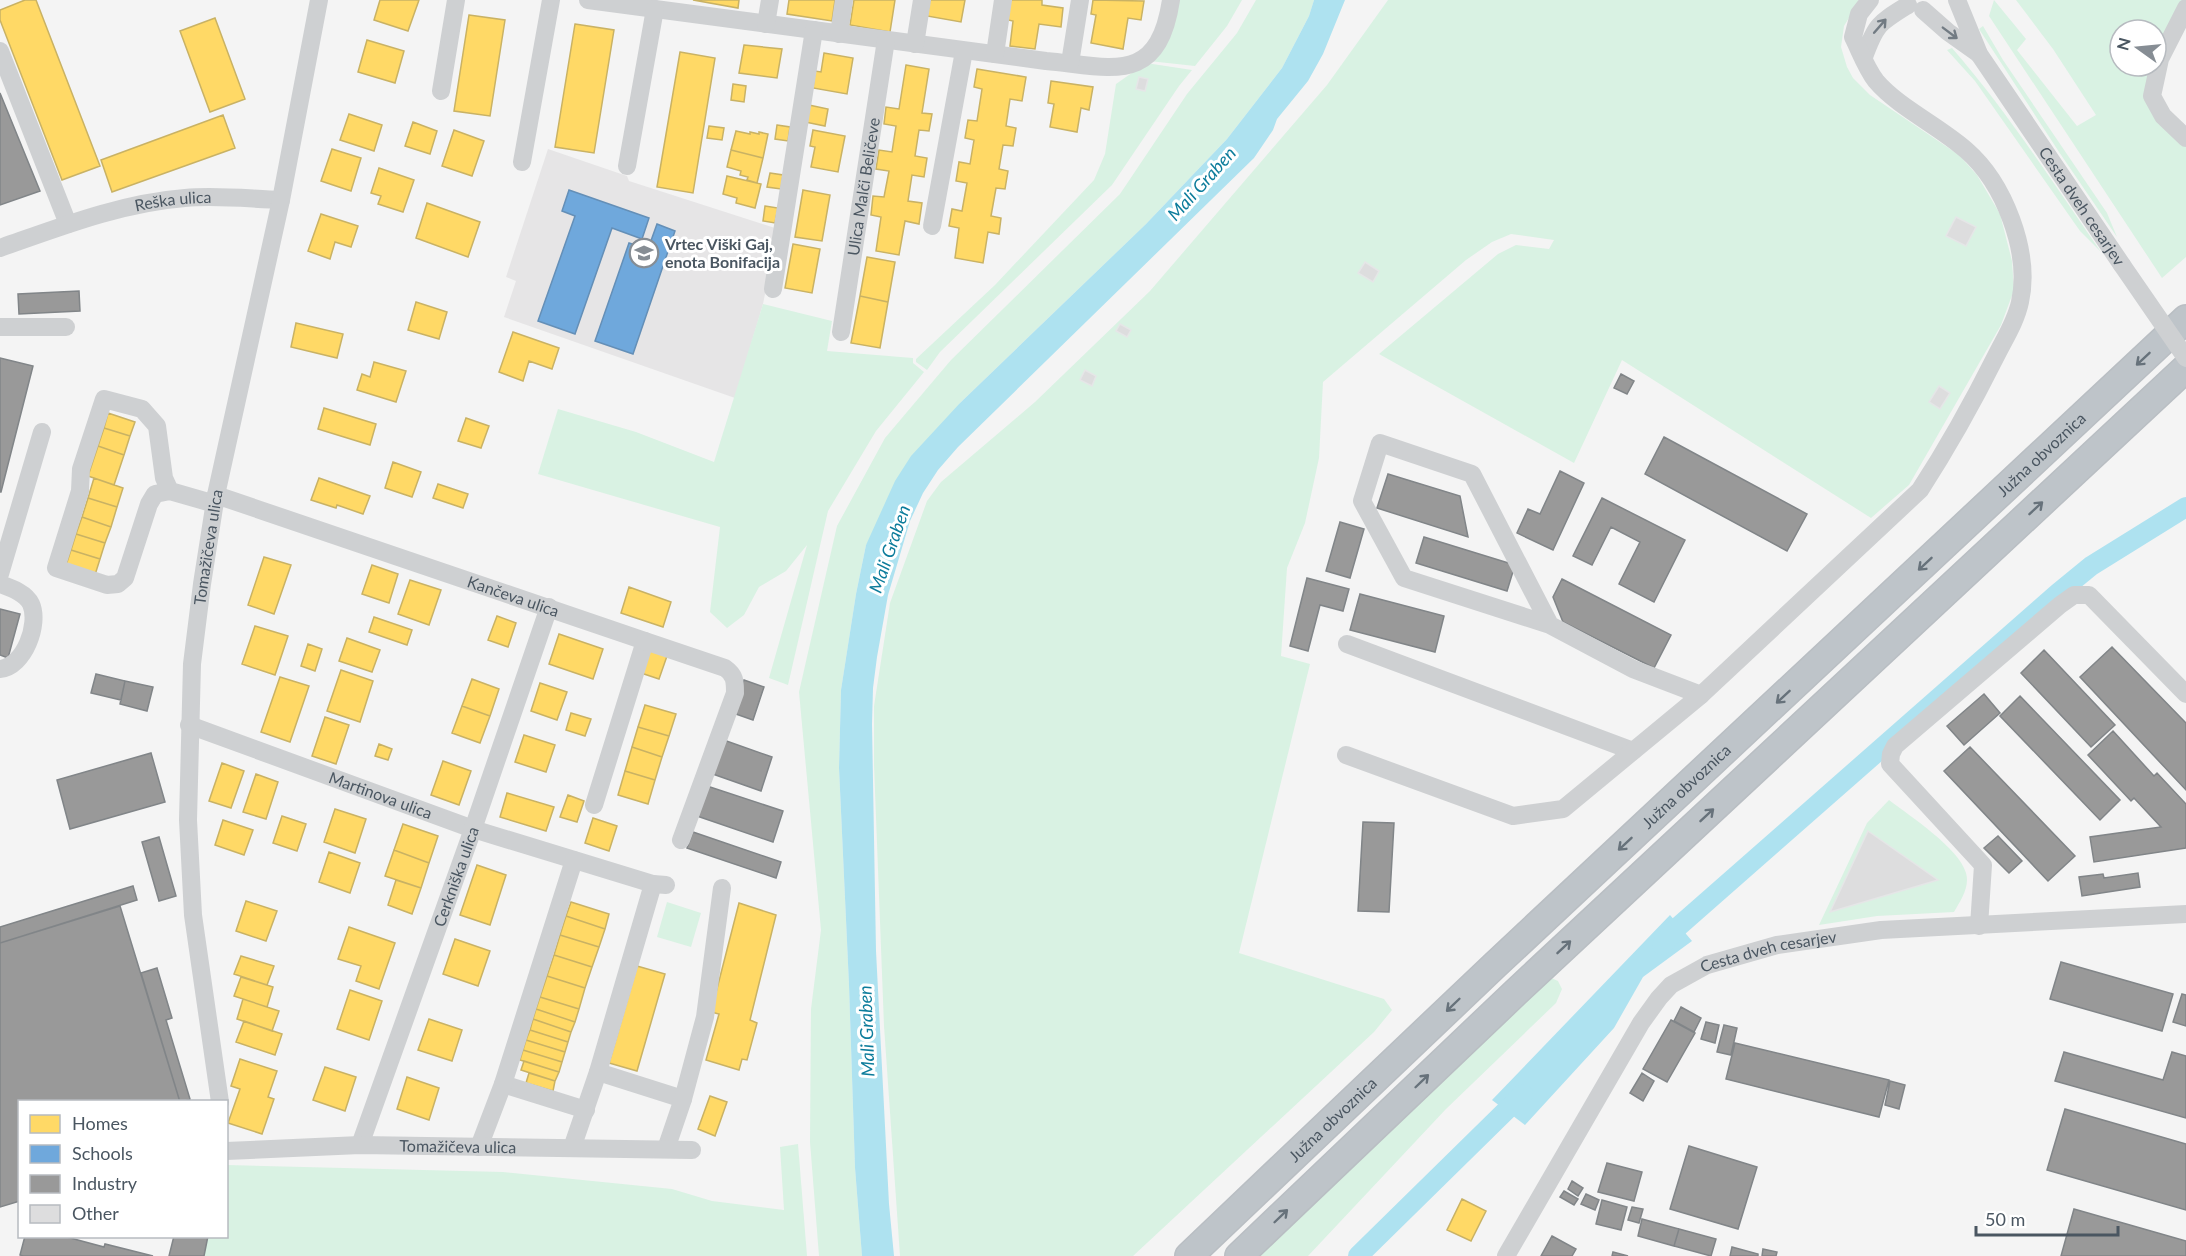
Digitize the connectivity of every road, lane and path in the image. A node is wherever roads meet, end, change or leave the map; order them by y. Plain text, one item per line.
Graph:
1 (319, 0) edge
2 (456, 0) edge
3 (551, 0) edge
4 (588, 0) edge
5 (770, 0) edge
6 (844, 0) edge
7 (922, 0) edge
8 (1003, 0) edge
9 (1080, 0) edge
10 (1171, 0) edge
11 (1870, 0) edge
12 (1949, 0) edge
13 (1956, 0) edge
14 (1911, 5) edge
15 (679, 6) edge
16 (2186, 8) edge
17 (654, 9) junction
18 (766, 24) junction
19 (814, 30) junction
20 (839, 34) junction
21 (886, 40) junction
22 (915, 44) junction
23 (0, 51) edge
24 (964, 51) junction
25 (995, 54) junction
26 (1979, 54) junction
27 (1864, 57) junction
28 (1070, 63) junction
29 (441, 91) dead end
30 (2186, 138) edge
31 (522, 162) dead end
32 (627, 166) dead end
33 (282, 200) junction
34 (68, 224) junction
35 (932, 226) dead end
36 (0, 248) edge
37 (773, 288) dead end
38 (2186, 319) edge
39 (0, 327) edge
40 (66, 327) dead end
41 (841, 332) dead end
42 (2186, 358) edge
43 (2186, 368) edge
44 (42, 432) dead end
45 (170, 491) junction
46 (216, 500) junction
47 (0, 574) edge
48 (0, 584) edge
49 (549, 607) junction
50 (1550, 625) junction
51 (645, 641) junction
52 (1347, 644) dead end
53 (0, 669) edge
54 (2186, 694) edge
55 (1701, 695) junction
56 (189, 724) junction
57 (1633, 751) junction
58 (1346, 755) dead end
59 (594, 805) dead end
60 (473, 829) junction
61 (681, 840) dead end
62 (574, 860) junction
63 (722, 888) dead end
64 (2186, 914) edge
65 (1979, 926) junction
66 (598, 1072) junction
67 (503, 1084) junction
68 (683, 1099) junction
69 (219, 1100) edge
70 (586, 1110) junction
71 (360, 1145) junction
72 (479, 1148) junction
73 (572, 1148) junction
74 (666, 1149) junction
75 (692, 1150) dead end
76 (228, 1151) edge
77 (1189, 1256) edge
78 (1239, 1256) edge
79 (1506, 1256) edge

1 - 33 street, Tomažičeva ulica
2 - 29 street
3 - 31 street
4 - 17 street
5 - 18 street
6 - 20 street
7 - 22 street
8 - 25 street
9 - 28 street
10 - 28 street
11 - 27 street
12 - 14 street
13 - 26 street, Cesta dveh cesarjev
14 -> 26 street, Cesta dveh cesarjev
27 -> 14 street
15 - 17 street
15 - 18 street
16 - 30 street
17 - 32 street
18 - 19 street
19 - 20 street
19 - 37 street
20 - 21 street
21 - 22 street
21 - 41 street, Ulica Malči Beličeve
22 - 24 street
23 - 34 street
24 - 25 street
24 - 35 street
25 - 28 street
26 - 42 street, Cesta dveh cesarjev, bridge
27 - 55 street
33 - 34 street, Reška ulica
33 - 46 street, Tomažičeva ulica
34 - 36 street, Reška ulica
38 -> 77 highway, Južna obvoznica
39 - 40 street
78 -> 43 highway
44 - 47 street
45 - 45 street
45 - 46 street, Kančeva ulica
46 - 49 street, Kančeva ulica
46 - 56 street, Tomažičeva ulica
48 - 53 street
49 - 51 street, Kančeva ulica
49 - 60 street, Cerkniška ulica
50 - 50 street
50 - 55 street
51 - 59 street
51 - 61 street, Kančeva ulica
52 - 57 street
54 - 65 street
55 - 57 street
56 - 60 street, Martinova ulica
56 - 69 street, Tomažičeva ulica
57 - 58 street
60 - 62 street, Martinova ulica
60 - 71 street, Cerkniška ulica
62 - 66 street, Martinova ulica
62 - 67 street
63 - 68 street
64 - 65 street, Cesta dveh cesarjev
65 - 79 street, Cesta dveh cesarjev
66 - 68 street
66 - 70 street, Martinova ulica
67 - 70 street
67 - 72 street
68 - 74 street
70 - 73 street, Martinova ulica
71 - 72 street, Tomažičeva ulica
71 - 76 street, Tomažičeva ulica
72 - 73 street, Tomažičeva ulica
73 - 74 street, Tomažičeva ulica
74 - 75 street, Tomažičeva ulica

